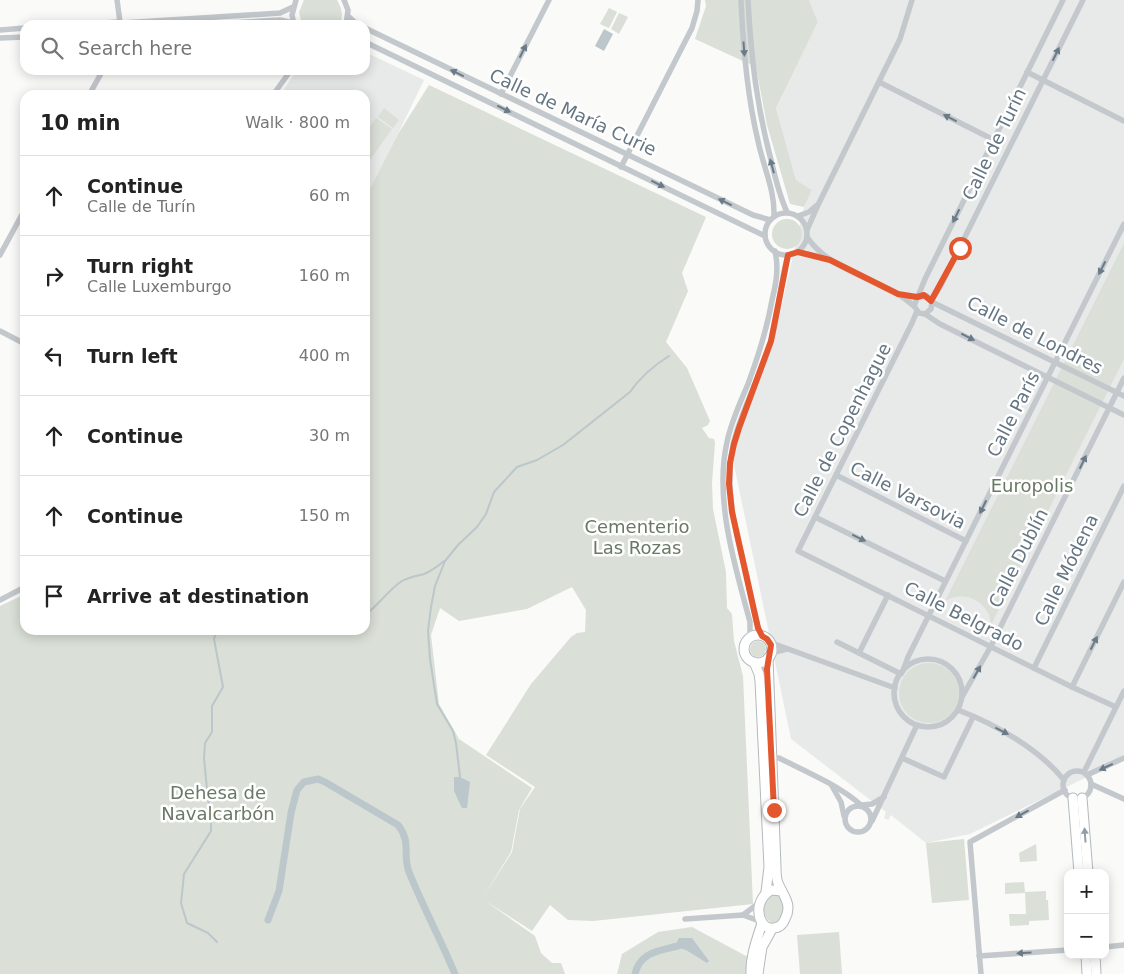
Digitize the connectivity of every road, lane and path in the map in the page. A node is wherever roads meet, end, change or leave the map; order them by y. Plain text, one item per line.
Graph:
1 (117, 0) edge
2 (296, 0) edge
3 (344, 0) edge
4 (549, 0) edge
5 (698, 0) edge
6 (741, 0) edge
7 (748, 0) edge
8 (912, 0) edge
9 (1063, 0) edge
10 (1083, 0) edge
11 (293, 7) junction
12 (348, 16) junction
13 (120, 20) edge
14 (168, 20) edge
15 (294, 20) edge
16 (347, 20) edge
17 (352, 20) edge
18 (20, 28) edge
19 (0, 30) edge
20 (370, 30) edge
21 (20, 37) edge
22 (0, 38) edge
23 (370, 44) edge
24 (1027, 72) junction
25 (100, 75) edge
26 (287, 75) edge
27 (1043, 80) junction
28 (879, 82) junction
29 (92, 90) edge
30 (277, 90) edge
31 (501, 94) junction
32 (1124, 121) edge
33 (994, 140) junction
34 (627, 154) junction
35 (621, 167) junction
36 (818, 205) junction
37 (787, 212) junction
38 (798, 216) junction
39 (20, 218) edge
40 (772, 218) junction
41 (1124, 224) edge
42 (807, 234) junction
43 (765, 236) junction
44 (775, 252) junction
45 (798, 252) junction
46 (0, 255) edge
47 (788, 255) junction
48 (830, 260) junction
49 (898, 294) junction
50 (918, 297) junction
51 (932, 301) junction
52 (919, 311) junction
53 (0, 331) edge
54 (20, 341) edge
55 (1055, 362) junction
56 (1048, 377) junction
57 (1124, 378) edge
58 (1117, 393) junction
59 (1124, 396) edge
60 (1109, 408) junction
61 (1124, 416) edge
62 (836, 475) junction
63 (1124, 486) edge
64 (815, 517) junction
65 (966, 541) junction
66 (798, 550) joint
67 (945, 581) junction
68 (1124, 582) edge
69 (20, 589) edge
70 (888, 595) junction
71 (0, 600) edge
72 (929, 615) junction
73 (750, 638) junction
74 (765, 639) junction
75 (837, 642) dead end
76 (991, 646) junction
77 (789, 649) junction
78 (859, 653) junction
79 (769, 656) junction
80 (754, 662) junction
81 (1034, 668) junction
82 (902, 672) junction
83 (1072, 686) junction
84 (895, 688) junction
85 (1124, 691) edge
86 (962, 696) junction
87 (1116, 707) junction
88 (958, 710) junction
89 (973, 717) junction
90 (917, 725) junction
91 (772, 758) junction
92 (902, 758) junction
93 (1124, 758) edge
94 (1085, 774) junction
95 (1064, 780) junction
96 (1091, 784) junction
97 (832, 786) junction
98 (1064, 790) junction
99 (884, 797) junction
100 (1078, 798) junction
101 (1124, 799) edge
102 (862, 805) junction
103 (845, 818) junction
104 (872, 821) junction
105 (1079, 869) edge
106 (1087, 869) edge
107 (782, 891) junction
108 (766, 892) junction
109 (760, 903) junction
110 (743, 915) junction
111 (685, 919) dead end
112 (762, 923) junction
113 (772, 929) junction
114 (1124, 946) edge
115 (1109, 947) edge
116 (1064, 950) edge
117 (980, 956) junction
118 (1086, 959) edge
119 (1095, 959) edge
120 (751, 974) edge
121 (758, 974) edge
122 (981, 974) edge
123 (1087, 974) edge
124 (1096, 974) edge

1 - 13 street
2 - 11 street
3 - 12 street
31 -> 4 street
5 - 34 street
6 -> 40 street
37 -> 7 street
8 - 28 street
9 - 24 street, Calle de Turín
27 -> 10 street, Calle de Turín
11 - 14 street
11 - 15 street
12 - 16 street
12 - 17 street
18 - 19 street
31 -> 20 street, Calle de María Curie
21 - 22 street
23 -> 35 street, Calle de María Curie
24 - 27 street
24 - 33 street, Calle de Turín
25 - 29 street
26 - 30 street
27 - 32 street
27 - 51 street, Calle de Turín
33 -> 28 street
28 - 36 street
31 - 34 street, Calle de María Curie
33 -> 50 street, Calle de Turín
34 - 35 street
40 -> 34 street, Calle de María Curie
35 -> 43 street, Calle de María Curie
36 - 38 street
36 - 42 street
37 - 38 street
37 - 40 street
38 - 42 street
39 - 46 street
40 - 43 street
41 -> 55 street, Calle París
42 - 45 street
42 - 48 street
43 - 44 street
44 - 47 street
44 - 73 street
45 - 47 street
45 - 48 street
47 - 74 street
48 - 49 street
49 - 50 street, Calle de Londres
49 - 52 street, Calle de Londres
50 - 51 street, Calle de Londres
50 - 52 street, Calle de Turín
51 - 52 street, Calle de Turín
51 - 55 street, Calle de Londres
52 -> 56 street, Calle de Londres
52 - 62 street, Calle de Copenhague
53 - 54 street
55 - 56 street, Calle París
55 - 58 street, Calle de Londres
56 - 60 street, Calle de Londres
56 -> 65 street, Calle París
57 - 58 street, Calle Dublín
58 - 59 street, Calle de Londres
58 - 60 street, Calle Dublín
60 - 61 street, Calle de Londres
76 -> 60 street, Calle Dublín
62 - 64 street, Calle de Copenhague
62 - 65 street, Calle Varsovia
63 - 81 street, Calle Módena
64 - 66 street, Calle de Copenhague
64 -> 67 street
65 - 67 street, Calle París
66 - 70 street, Calle Belgrado
67 - 72 street, Calle París
83 -> 68 street
69 - 71 street
70 - 72 street, Calle Belgrado
70 - 78 street
72 - 76 street, Calle Belgrado
72 - 82 street, Calle París
73 - 74 street
73 - 80 street
74 - 77 street
74 - 79 street
75 - 78 street
76 - 81 street, Calle Belgrado
86 -> 76 street, Calle Dublín
77 - 79 street
77 - 84 street
78 - 82 street
79 - 80 street
79 - 91 street
80 - 108 street
81 - 83 street, Calle Belgrado
82 - 84 street
82 - 86 street
83 - 87 street, Calle Belgrado
84 - 90 street
85 - 87 street
86 - 88 street
87 - 94 street
88 - 89 street
88 - 90 street
89 - 92 street
89 -> 95 street
90 - 92 street
91 - 97 street
91 - 107 street
92 - 99 street
93 -> 94 street
94 - 95 street
94 - 96 street
95 - 98 street
96 - 100 street
96 - 101 street
97 - 102 street
97 - 103 street
98 - 100 street
98 -> 117 street
99 - 102 street
99 - 104 street
100 - 105 street
106 -> 100 street
102 - 103 street
102 - 104 street
103 - 104 street
107 - 108 street
107 - 113 street
108 - 109 street
109 - 110 street
109 - 112 street
110 - 111 street
110 - 112 street
112 - 113 street
112 - 120 street
113 - 121 street
114 - 115 street
116 -> 117 street
117 - 122 street
118 - 123 street
119 - 124 street

